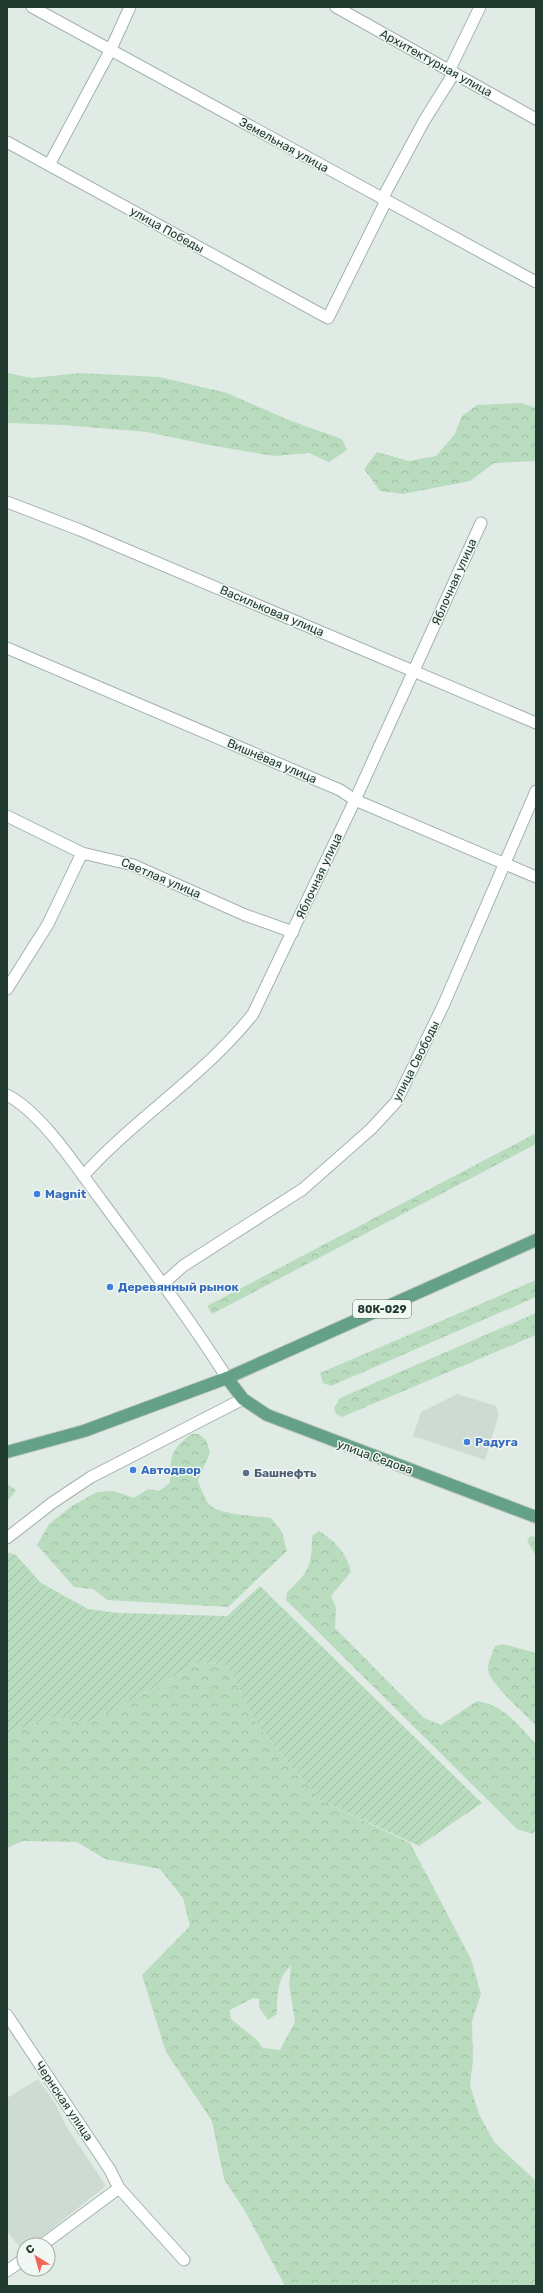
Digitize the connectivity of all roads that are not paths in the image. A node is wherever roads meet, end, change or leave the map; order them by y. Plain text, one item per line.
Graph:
1 (32, 7) edge
2 (130, 7) edge
3 (336, 7) edge
4 (480, 7) edge
5 (110, 50) junction
6 (451, 72) junction
7 (536, 119) edge
8 (7, 142) edge
9 (49, 165) junction
10 (384, 200) junction
11 (536, 282) edge
12 (7, 502) edge
13 (481, 523) dead end
14 (7, 648) edge
15 (414, 670) junction
16 (536, 724) edge
17 (536, 791) edge
18 (355, 800) junction
19 (7, 816) edge
20 (82, 853) junction
21 (504, 864) junction
22 (536, 877) edge
23 (293, 932) junction
24 (7, 989) edge
25 (7, 1095) edge
26 (83, 1176) junction
27 (536, 1240) edge
28 (163, 1284) junction
29 (227, 1378) junction
30 (243, 1399) junction
31 (7, 1452) edge
32 (536, 1517) edge
33 (7, 1538) edge
34 (7, 2015) edge
35 (119, 2188) junction
36 (53, 2237) edge
37 (184, 2260) dead end
38 (16, 2265) edge
39 (7, 2271) edge

1 - 5 street, Земельная улица
2 - 5 street
3 - 6 street, Архитектурная улица
4 - 6 street
5 - 9 street
5 - 10 street, Земельная улица
6 - 7 street, Архитектурная улица
6 - 10 street
8 - 9 street, улица Победы
9 - 10 street, улица Победы
10 - 11 street, Земельная улица
12 - 15 street, Васильковая улица
13 - 15 street, Яблочная улица
14 - 18 street, Вишнёвая улица
15 - 16 street, Васильковая улица
15 - 18 street, Яблочная улица
17 - 21 street, улица Свободы
18 - 21 street, Вишнёвая улица
18 - 23 street, Яблочная улица
19 - 20 street, Светлая улица
20 - 23 street, Светлая улица
20 - 24 street
21 - 22 street, Вишнёвая улица
21 - 28 street, улица Свободы
23 - 26 street, Яблочная улица
25 - 26 street
26 - 28 street
27 - 29 main road, 80К-029
28 - 29 street
29 - 30 main road, улица Седова
29 - 31 main road, 80К-029
30 - 32 main road, улица Седова
30 - 33 street
34 - 35 street, Чернская улица
35 - 36 street
35 - 37 street, Чернская улица
38 - 39 street

